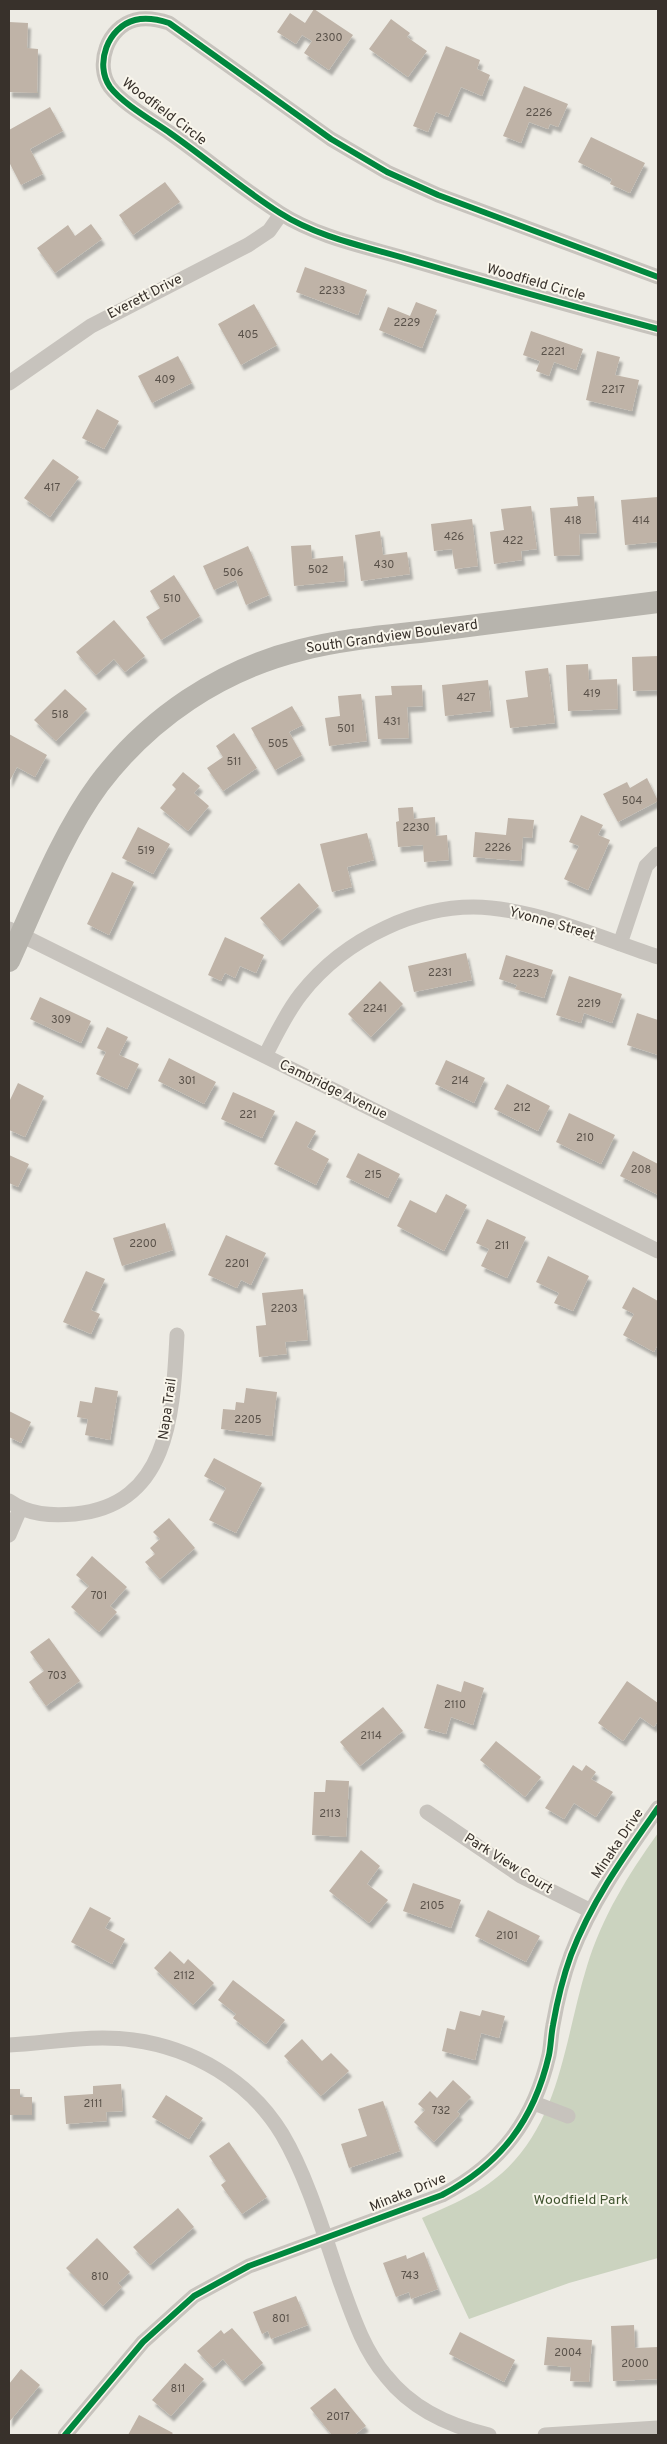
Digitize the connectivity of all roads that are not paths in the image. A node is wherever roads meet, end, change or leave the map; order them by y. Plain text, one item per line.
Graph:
1 (281, 214) junction
2 (658, 277) edge
3 (658, 329) edge
4 (9, 383) edge
5 (658, 602) edge
6 (658, 854) edge
7 (15, 932) edge
8 (620, 944) junction
9 (658, 957) edge
10 (9, 961) edge
11 (265, 1056) junction
12 (658, 1251) edge
13 (177, 1334) dead end
14 (14, 1505) edge
15 (9, 1535) edge
16 (658, 1808) edge
17 (427, 1812) dead end
18 (591, 1911) junction
19 (9, 2046) edge
20 (534, 2103) junction
21 (568, 2116) dead end
22 (325, 2238) junction
23 (658, 2428) edge
24 (65, 2435) edge
25 (489, 2435) edge
26 (545, 2435) edge

1 - 2 street, Woodfield Circle
1 - 3 street, Woodfield Circle
1 - 4 street, Everett Drive
5 - 7 street, South Grandview Boulevard
6 - 8 street
7 - 10 street, South Grandview Boulevard
7 - 11 street, Cambridge Avenue
8 - 9 street, Yvonne Street
8 - 11 street, Yvonne Street
11 - 12 street, Cambridge Avenue
13 - 14 street, Napa Trail
14 - 15 street
16 - 18 street, Minaka Drive
17 - 18 street, Park View Court
18 - 20 street, Minaka Drive
19 - 22 street
20 - 21 street
20 - 22 street, Minaka Drive
22 - 24 street, Minaka Drive
22 - 25 street
23 - 26 street

